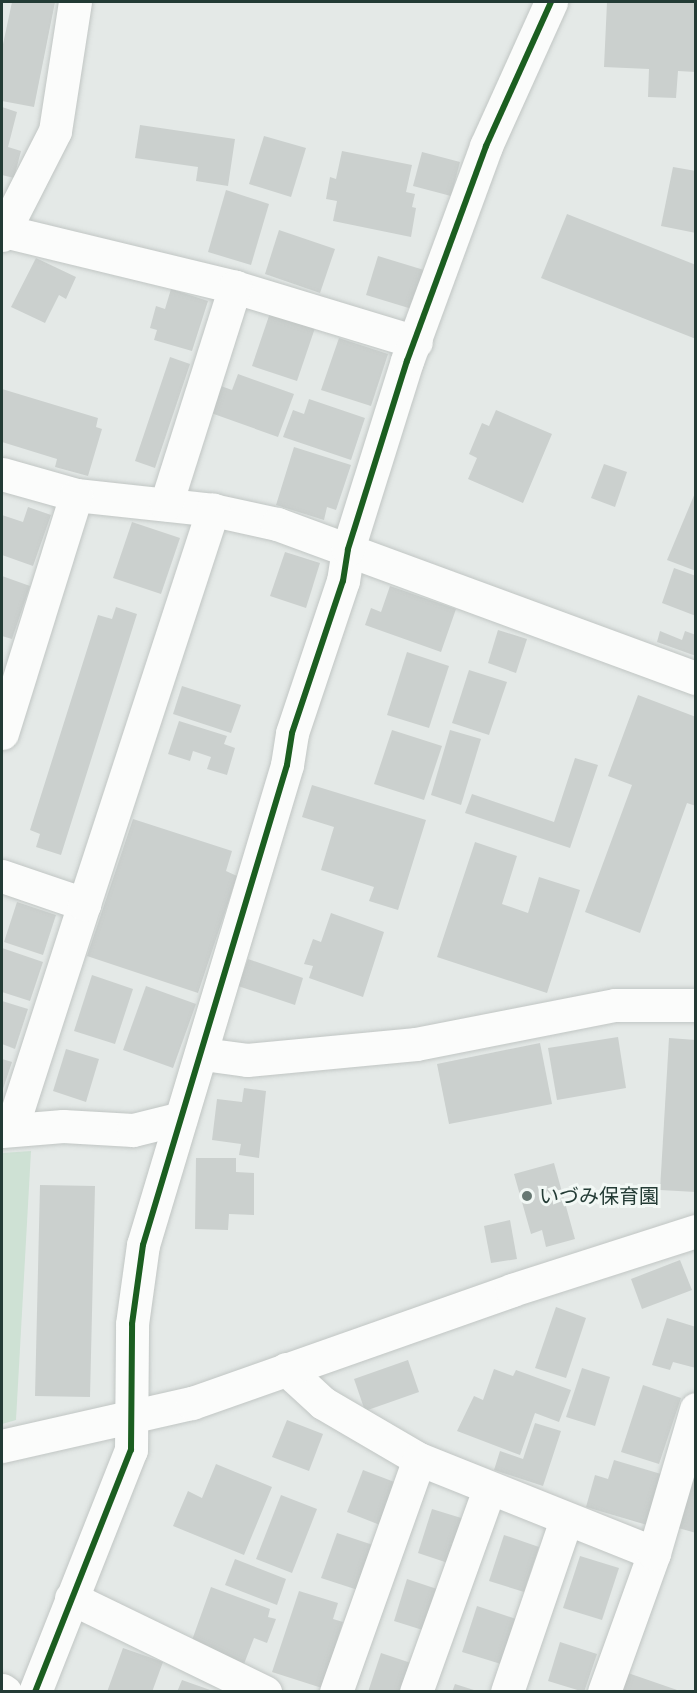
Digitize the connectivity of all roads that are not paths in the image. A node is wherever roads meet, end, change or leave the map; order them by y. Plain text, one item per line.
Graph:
1 (75, 2) edge
2 (551, 2) edge
3 (3, 233) edge
4 (235, 287) junction
5 (416, 342) junction
6 (2, 474) edge
7 (76, 495) junction
8 (165, 504) junction
9 (213, 510) junction
10 (348, 549) junction
11 (696, 678) edge
12 (2, 732) edge
13 (2, 876) edge
14 (84, 903) junction
15 (696, 1005) edge
16 (202, 1054) junction
17 (181, 1118) junction
18 (7, 1130) edge
19 (696, 1231) edge
20 (286, 1369) junction
21 (696, 1409) edge
22 (132, 1416) junction
23 (2, 1446) edge
24 (419, 1459) junction
25 (489, 1489) junction
26 (566, 1520) junction
27 (654, 1553) junction
28 (71, 1598) junction
29 (35, 1692) edge
30 (265, 1692) edge
31 (336, 1692) edge
32 (416, 1692) edge
33 (507, 1692) edge
34 (604, 1692) edge

1 - 3 street
2 - 5 street
3 - 4 street
4 - 5 street
4 - 8 street
5 - 10 street
6 - 7 street
7 - 8 street
7 - 12 street
8 - 9 street
9 - 10 street
9 - 14 street
10 - 11 street
10 - 16 street
13 - 14 street
14 - 18 street
15 - 16 street
16 - 17 street
17 - 18 street
17 - 22 street
19 - 20 street
20 - 22 street
20 - 24 street
21 - 27 street
22 - 23 street
22 - 28 street
24 - 25 street
24 - 31 street
25 - 26 street
25 - 32 street
26 - 27 street
26 - 33 street
27 - 34 street
28 - 29 street
28 - 30 street

